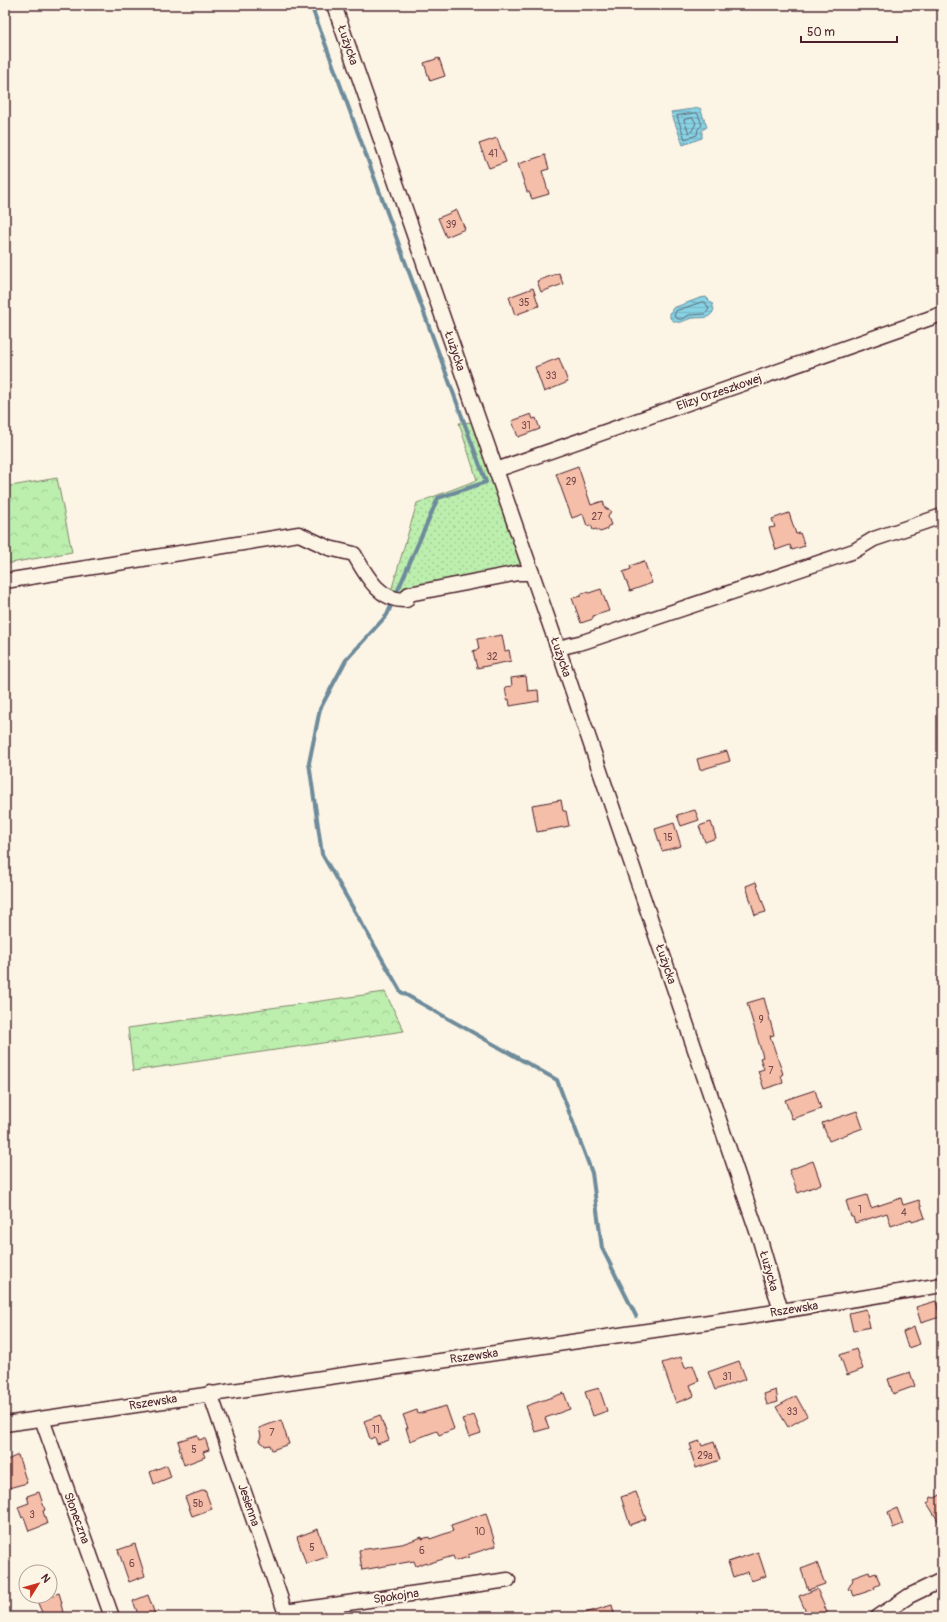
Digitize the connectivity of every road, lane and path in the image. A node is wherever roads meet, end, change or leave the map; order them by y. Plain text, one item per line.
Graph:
1 (334, 5) edge
2 (942, 314) edge
3 (496, 470) junction
4 (942, 516) edge
5 (532, 574) junction
6 (5, 581) edge
7 (558, 648) junction
8 (942, 1285) edge
9 (780, 1311) junction
10 (210, 1393) junction
11 (42, 1419) junction
12 (5, 1424) edge
13 (508, 1580) dead end
14 (942, 1580) edge
15 (286, 1614) edge
16 (112, 1617) edge
17 (878, 1617) edge

1 - 3 street, Łużycka
2 - 3 street, Elizy Orzeszkowej
3 - 5 street, Łużycka
4 - 7 street
5 - 6 street
5 - 7 street, Łużycka
7 - 9 street, Łużycka
8 - 9 street, Rszewska
9 - 10 street, Rszewska
10 - 11 street, Rszewska
10 - 15 street, Jesienna
11 - 12 street, Rszewska
11 - 16 street, Słoneczna
13 - 15 street, Spokojna
14 - 17 street

